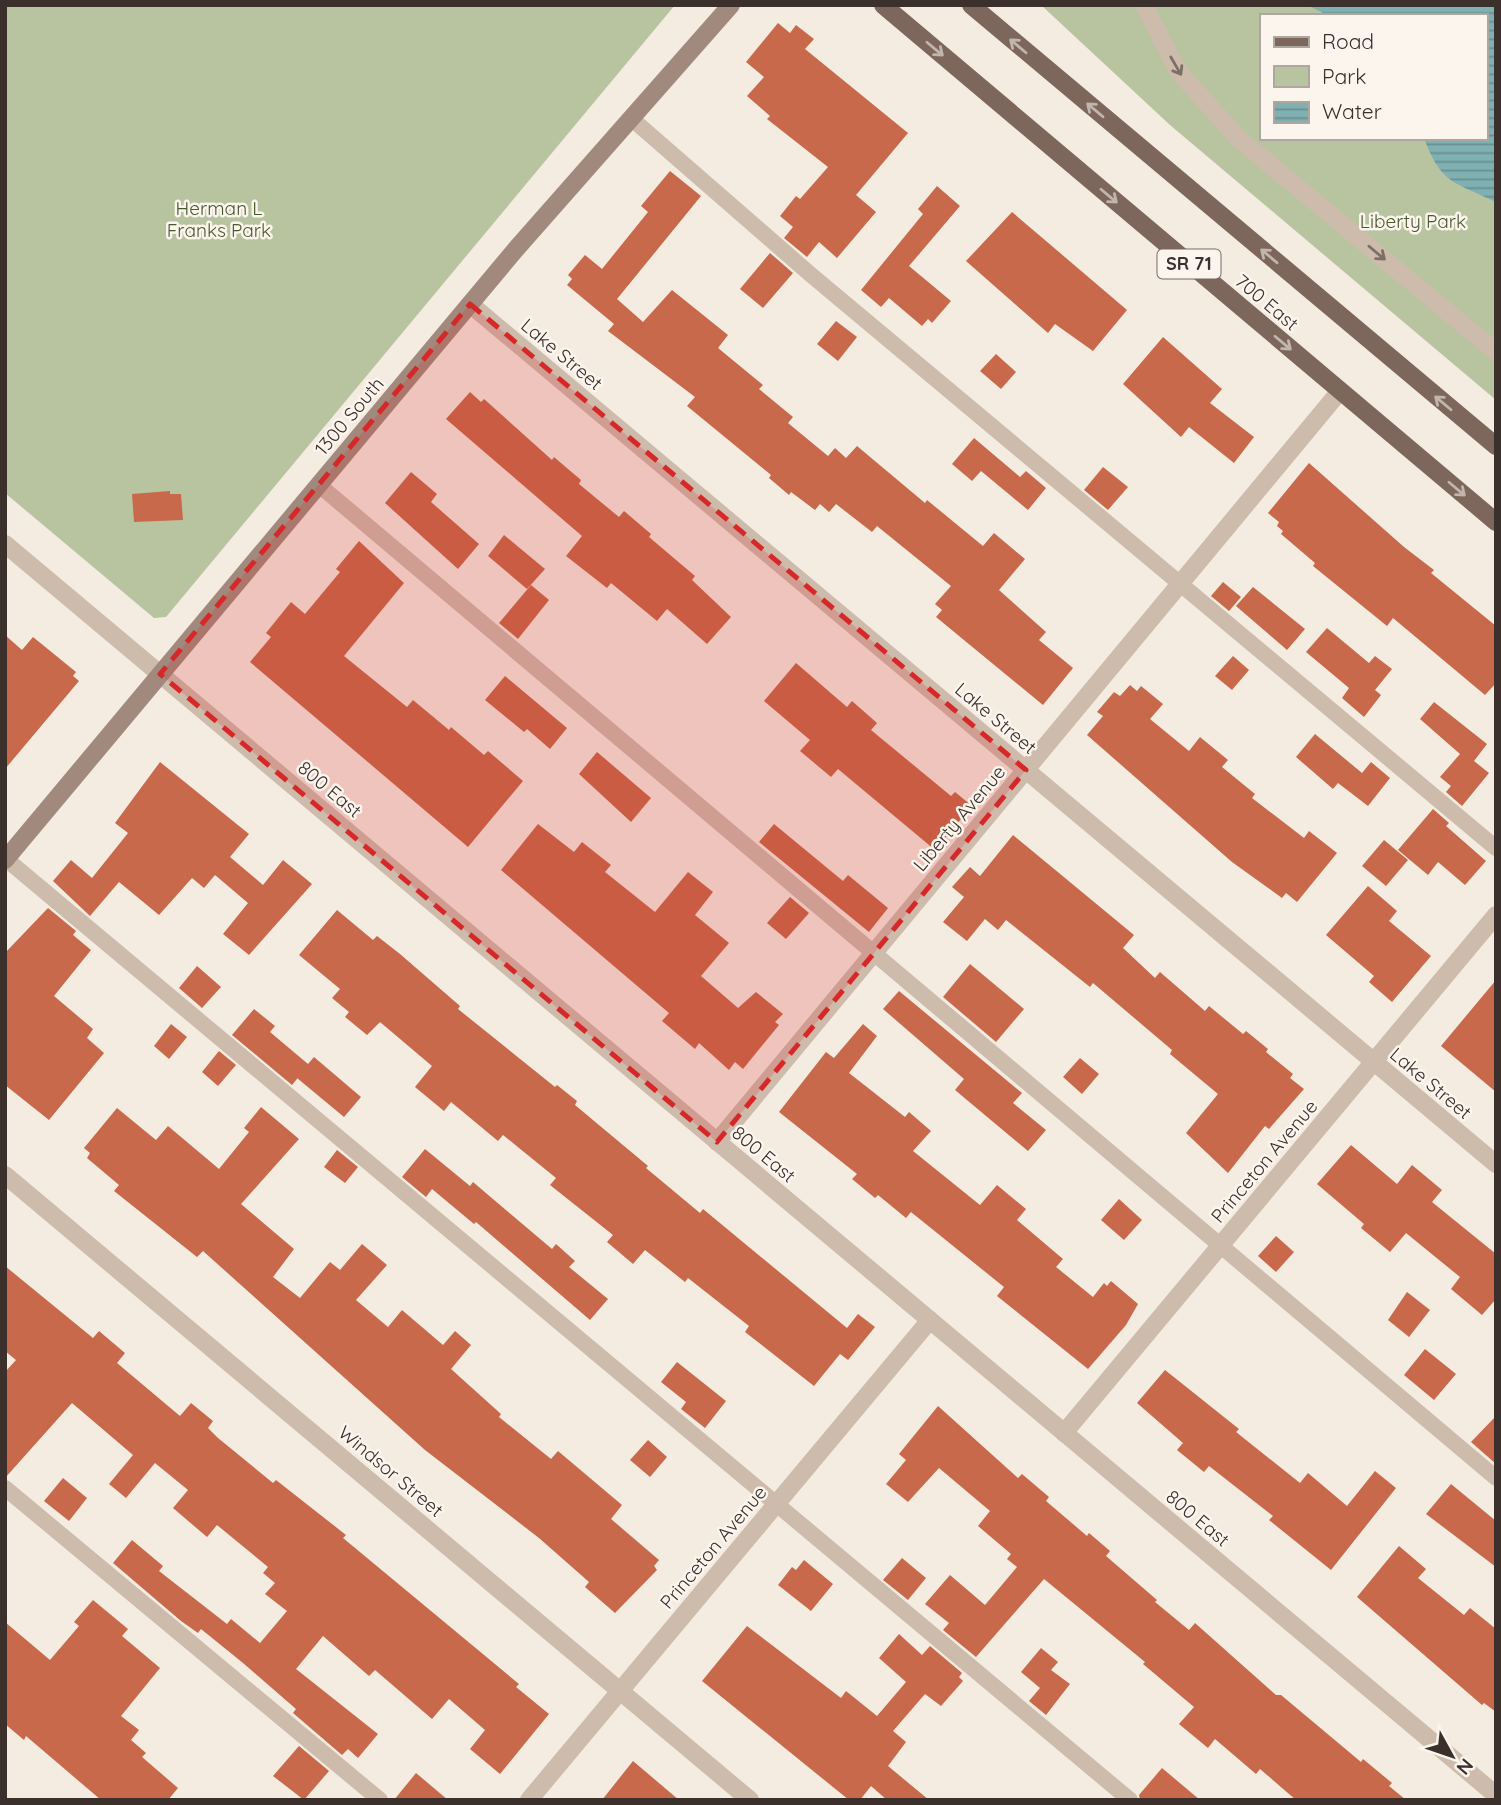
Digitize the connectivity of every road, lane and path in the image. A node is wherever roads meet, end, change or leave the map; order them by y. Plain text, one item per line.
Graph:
1 (731, 5) edge
2 (883, 5) edge
3 (971, 5) edge
4 (1144, 5) edge
5 (632, 119) junction
6 (470, 304) junction
7 (1496, 352) edge
8 (1340, 391) junction
9 (1496, 446) edge
10 (318, 485) junction
11 (1496, 522) edge
12 (5, 544) edge
13 (1181, 584) junction
14 (160, 674) junction
15 (1026, 770) junction
16 (1496, 848) edge
17 (6, 859) edge
18 (1496, 915) edge
19 (873, 954) junction
20 (1373, 1062) junction
21 (717, 1142) junction
22 (1496, 1164) edge
23 (5, 1175) edge
24 (1221, 1244) junction
25 (930, 1320) junction
26 (1064, 1433) junction
27 (1496, 1478) edge
28 (5, 1488) edge
29 (776, 1504) junction
30 (620, 1691) junction
31 (1496, 1795) edge
32 (380, 1800) edge
33 (528, 1800) edge
34 (750, 1800) edge
35 (1130, 1800) edge

1 - 5 street, 1300 South
2 -> 8 main road, 700 East / SR 71
9 -> 3 main road, 700 East / SR 71
4 -> 7 street
5 - 6 street, 1300 South
5 - 13 lane
6 - 10 street, 1300 South
6 - 15 street, Lake Street
8 -> 11 main road, 700 East / SR 71
8 - 13 street, Liberty Avenue
10 - 14 street, 1300 South
10 - 19 lane
12 - 14 street, 800 East
13 - 15 street, Liberty Avenue
13 - 16 lane
14 - 17 street, 1300 South
14 - 21 street, 800 East
15 - 19 street, Liberty Avenue
15 - 20 street, Lake Street
17 - 29 lane
18 - 20 street, Princeton Avenue
19 - 21 street, Liberty Avenue
19 - 24 lane
20 - 22 street, Lake Street
20 - 24 street, Princeton Avenue
21 - 25 street, 800 East
23 - 30 street, Windsor Street
24 - 26 street, Princeton Avenue
24 - 27 lane
25 - 26 street, 800 East
25 - 29 street, Princeton Avenue
26 - 31 street, 800 East
28 - 32 lane
29 - 30 street, Princeton Avenue
29 - 35 lane
30 - 33 street, Princeton Avenue
30 - 34 street, Windsor Street

